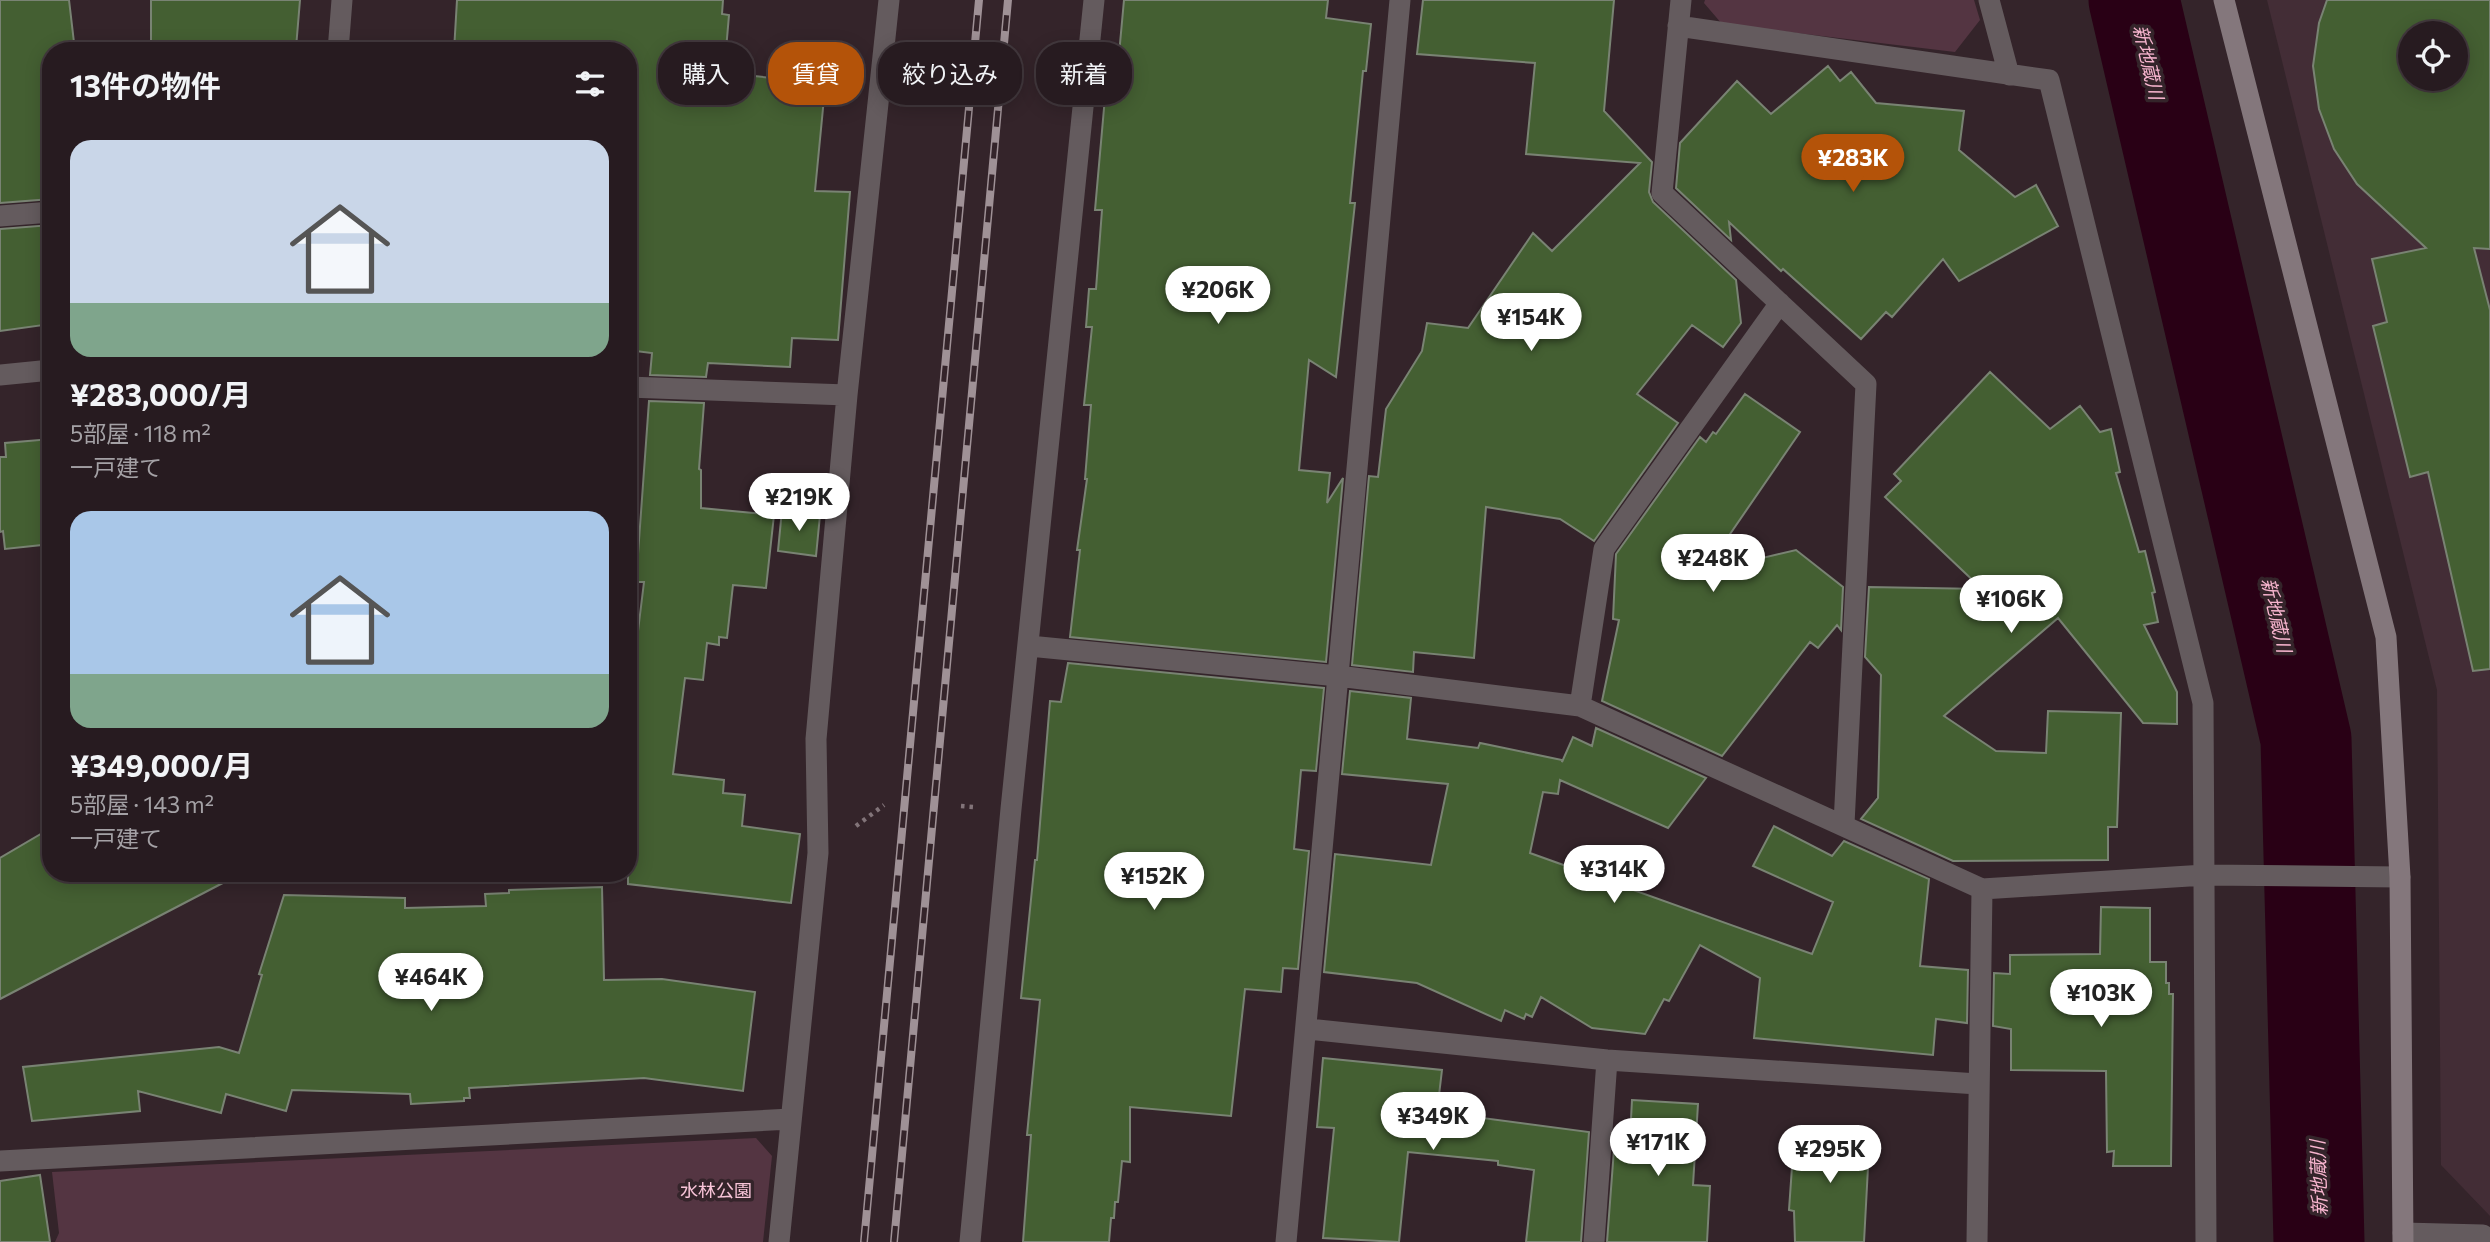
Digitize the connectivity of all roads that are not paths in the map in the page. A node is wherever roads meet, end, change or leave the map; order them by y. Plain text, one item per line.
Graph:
1 (342, 0) edge
2 (889, 0) edge
3 (1094, 0) edge
4 (1400, 0) edge
5 (1681, 0) edge
6 (1989, 0) edge
7 (2224, 0) edge
8 (1678, 26) junction
9 (339, 42) edge
10 (2009, 75) junction
11 (42, 213) edge
12 (0, 216) edge
13 (1780, 303) junction
14 (42, 371) edge
15 (0, 375) edge
16 (637, 387) edge
17 (847, 395) junction
18 (1029, 646) junction
19 (1338, 676) junction
20 (1580, 706) junction
21 (1844, 824) junction
22 (2205, 875) junction
23 (2400, 877) junction
24 (1982, 888) junction
25 (1308, 1029) junction
26 (1607, 1060) junction
27 (1978, 1084) junction
28 (791, 1119) junction
29 (0, 1161) edge
30 (2403, 1237) edge
31 (2490, 1241) edge
32 (779, 1242) edge
33 (971, 1242) edge
34 (1286, 1242) edge
35 (1594, 1242) edge
36 (1976, 1242) edge
37 (2206, 1242) edge

1 - 9 street
2 - 17 street
3 - 18 street
4 - 19 street
5 - 8 street
6 - 10 street
7 - 23 street
8 - 10 street
8 - 13 street
10 - 22 street
11 - 12 street
13 - 20 street
13 - 21 street
14 - 15 street
16 - 17 street
17 - 28 street
18 - 19 street
18 - 33 street
19 - 20 street
19 - 25 street
20 - 21 street
21 - 24 street
22 - 23 street
22 - 24 street
22 - 37 street
23 - 30 street
24 - 27 street
25 - 26 street
25 - 34 street
26 - 27 street
26 - 35 street
27 - 36 street
28 - 29 street
28 - 32 street
30 - 31 street

